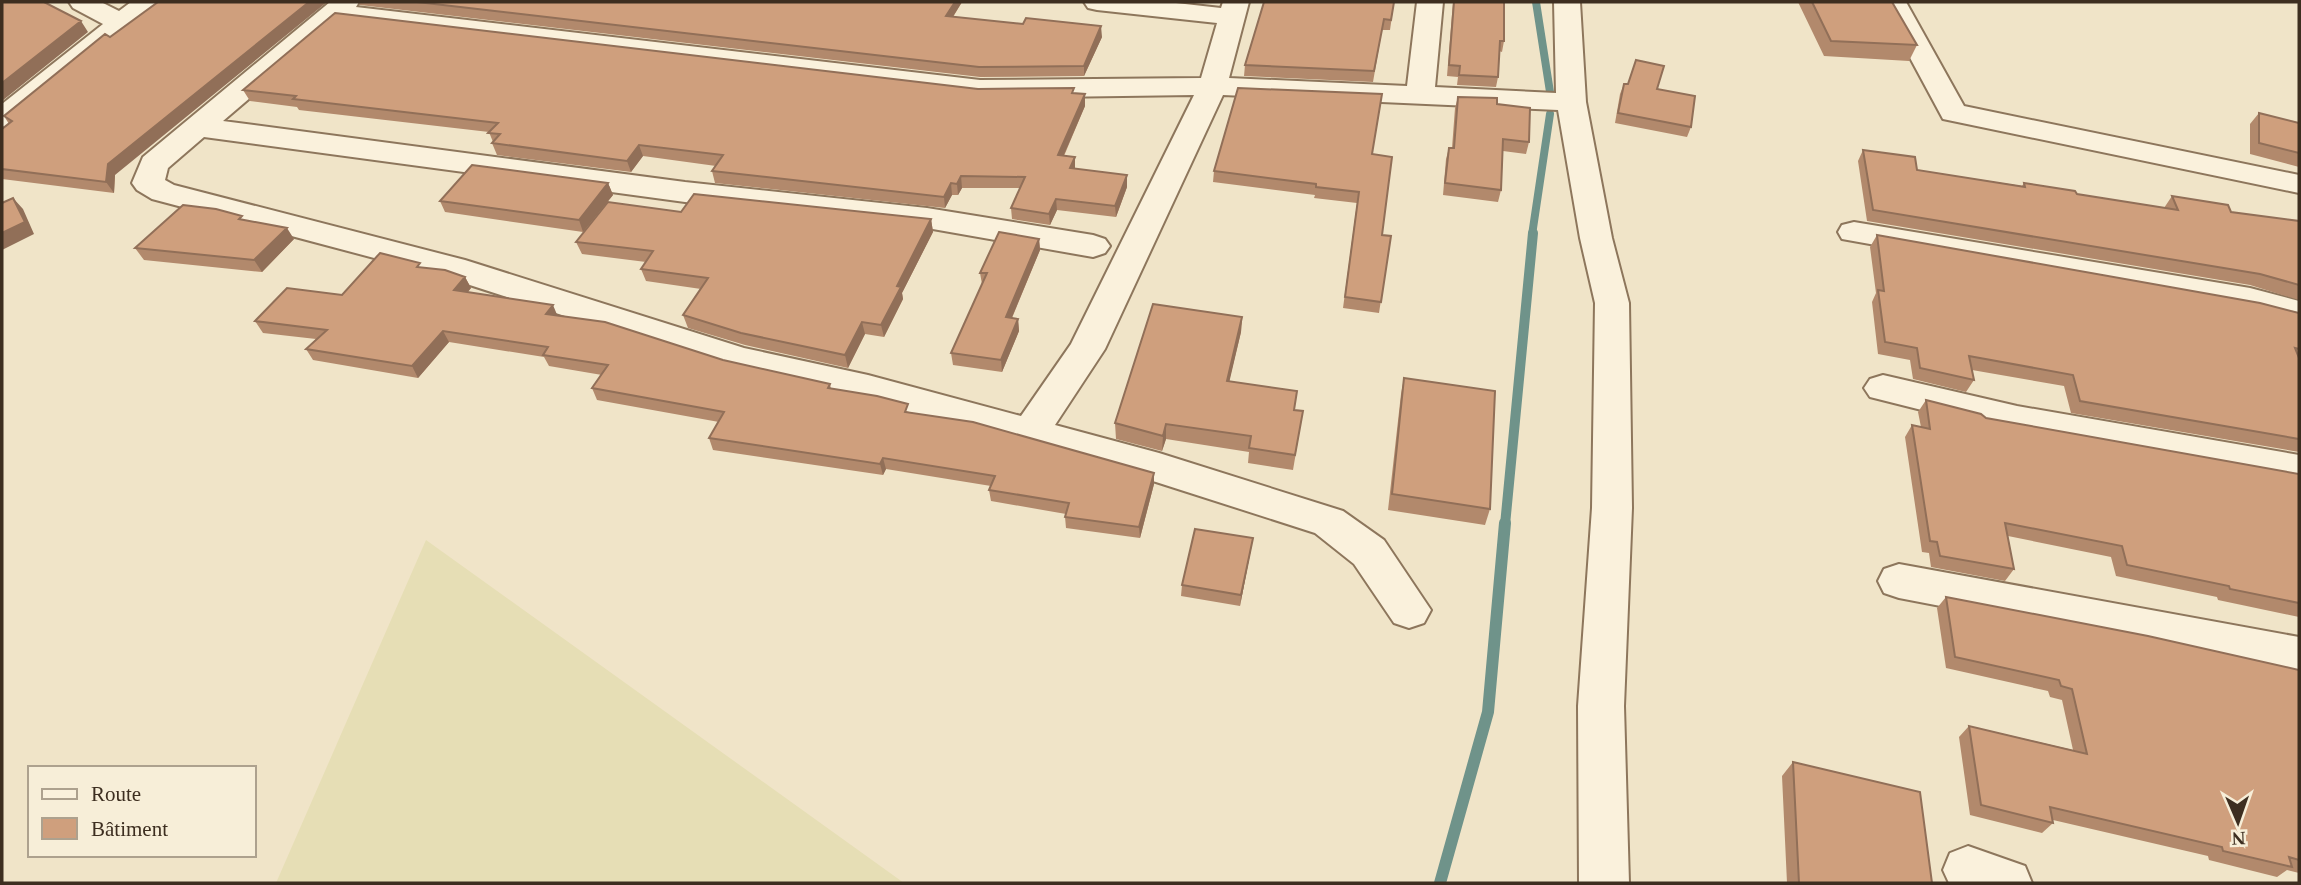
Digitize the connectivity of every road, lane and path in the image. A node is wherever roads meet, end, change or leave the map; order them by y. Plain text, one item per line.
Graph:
1 (82, 2) edge
2 (147, 2) edge
3 (1097, 2) edge
4 (1430, 2) edge
5 (1567, 2) edge
6 (1893, 2) edge
7 (340, 7) edge
8 (1234, 10) edge
9 (121, 23) junction
10 (1213, 86) junction
11 (1420, 95) junction
12 (1571, 102) junction
13 (2, 118) edge
14 (198, 127) junction
15 (2299, 184) edge
16 (1854, 232) dead end
17 (1093, 246) dead end
18 (2299, 313) edge
19 (1883, 388) dead end
20 (1030, 432) junction
21 (2299, 470) edge
22 (1899, 582) dead end
23 (1409, 610) dead end
24 (2299, 656) edge
25 (1604, 883) edge

1 - 9 street
2 - 9 street
3 - 8 street
4 - 11 street
5 - 12 street
6 - 15 street
7 - 10 street
7 - 14 street
8 - 10 street
9 - 13 street
10 - 11 street
10 - 20 street
11 - 12 street
12 - 25 street
14 - 17 street
14 - 20 street
16 - 18 street
19 - 21 street
20 - 23 street
22 - 24 street

